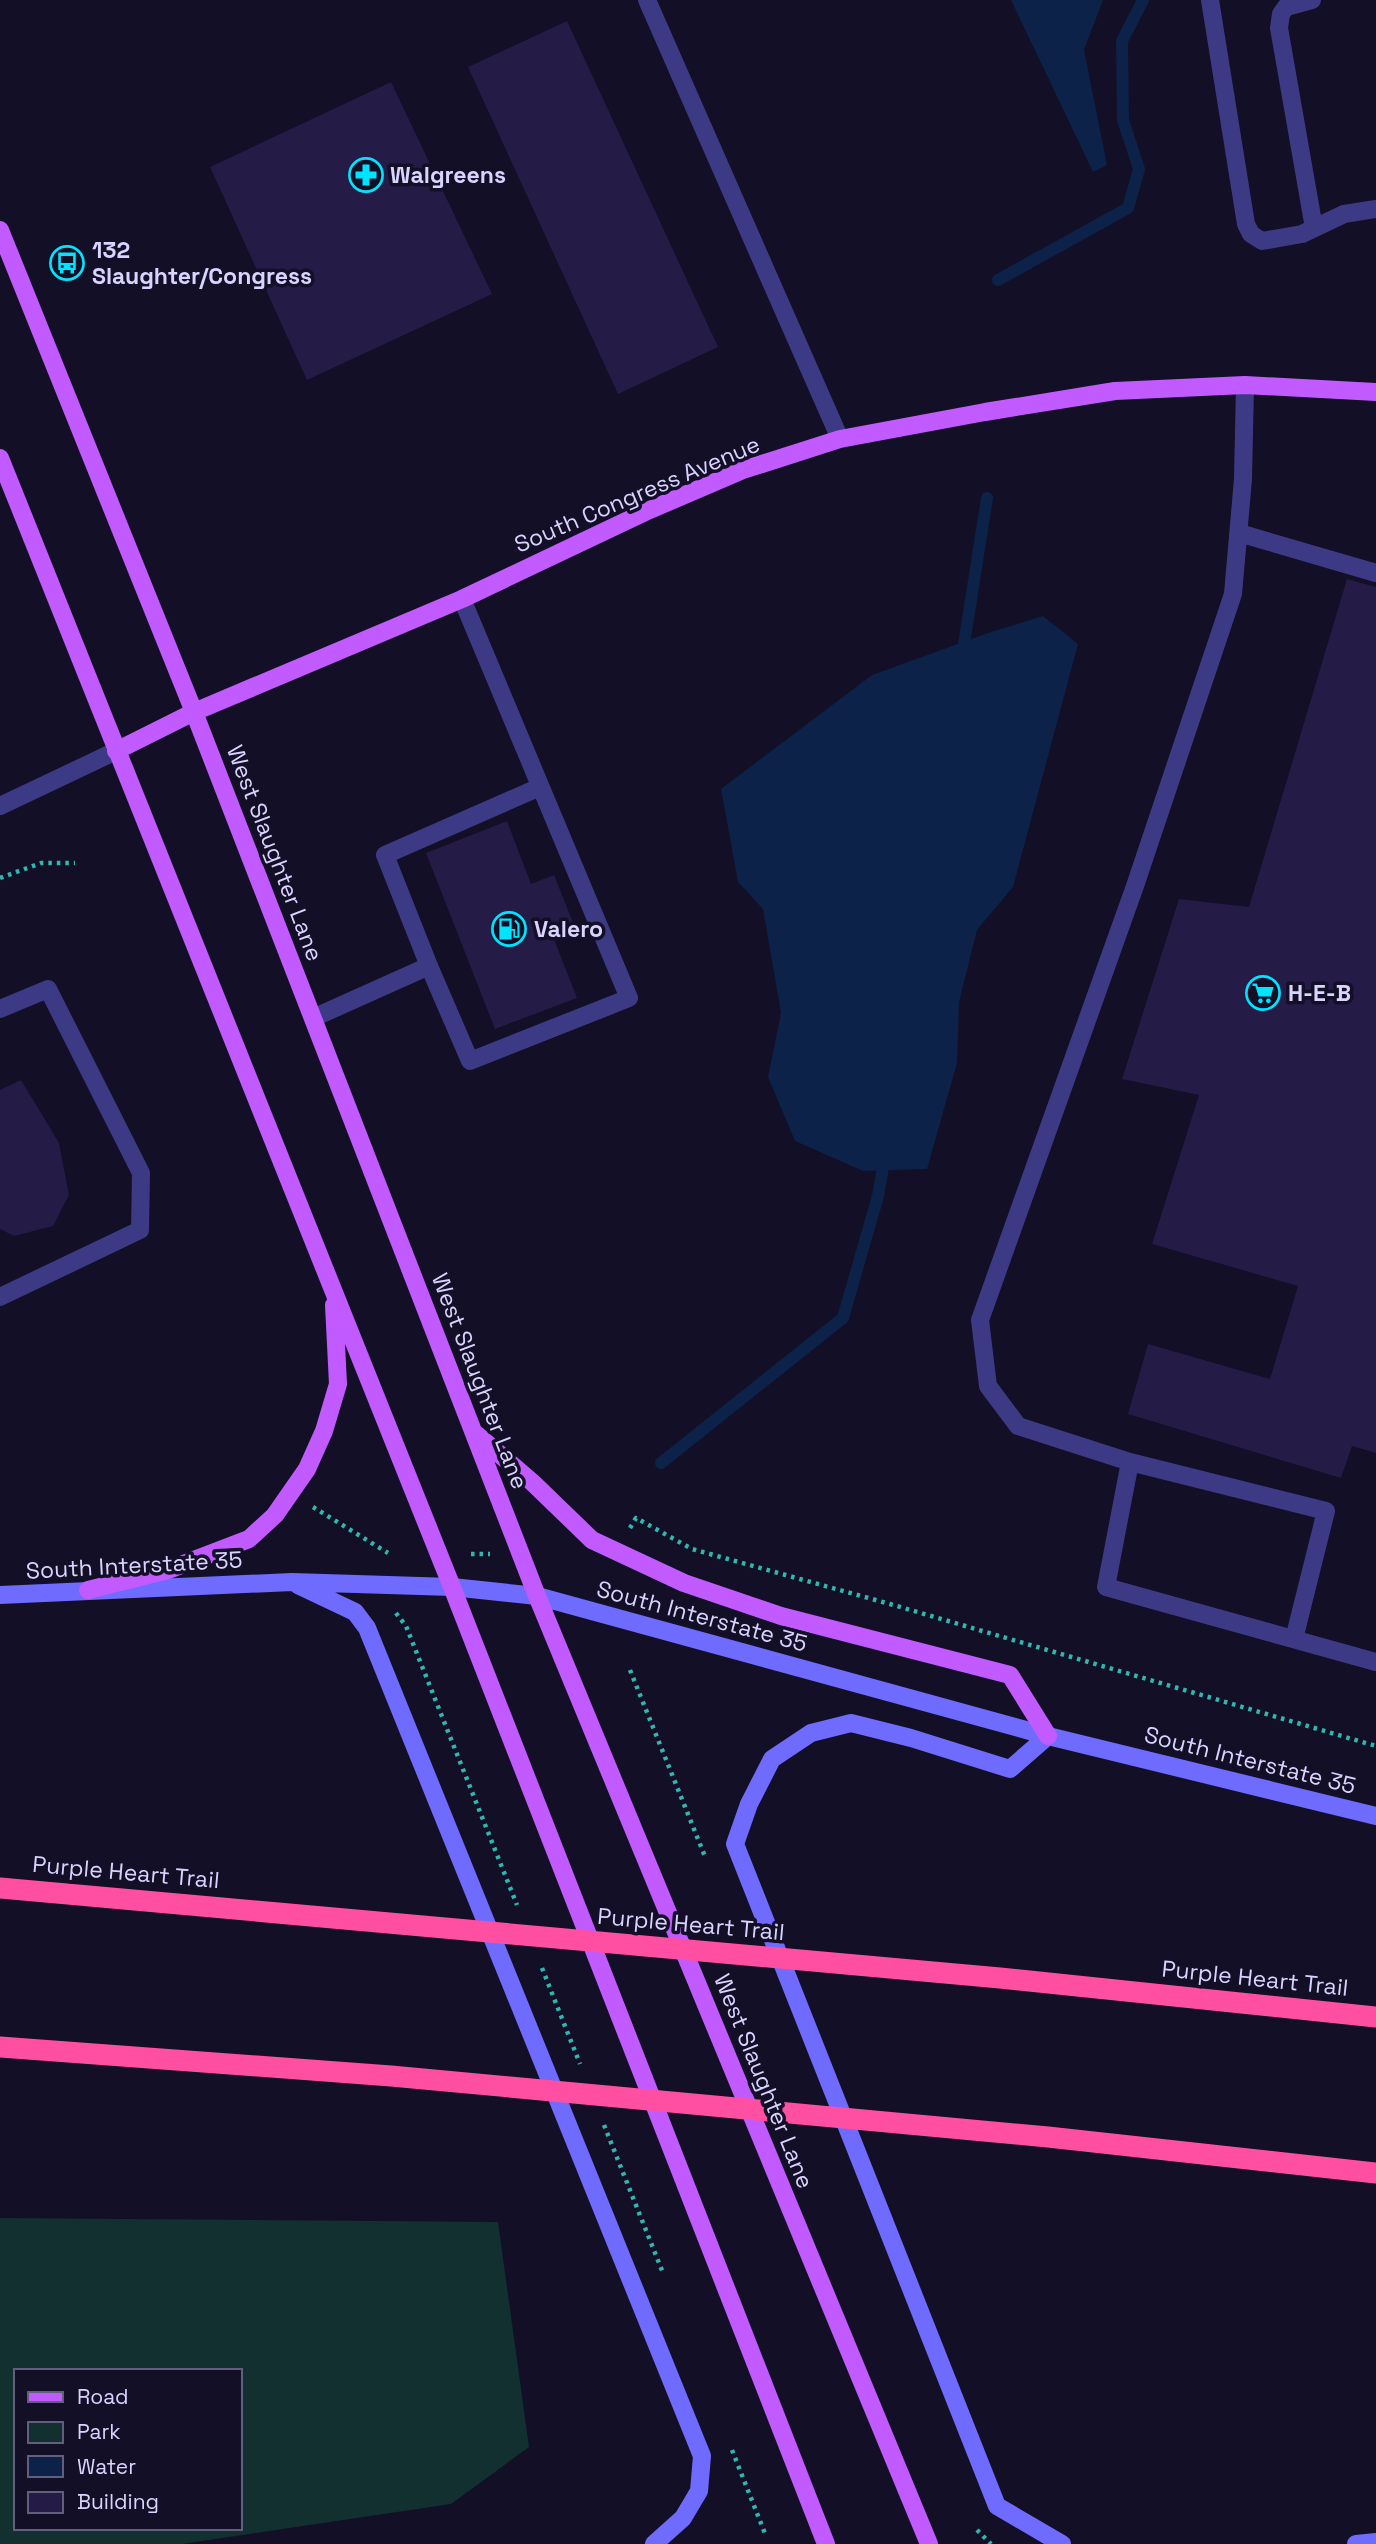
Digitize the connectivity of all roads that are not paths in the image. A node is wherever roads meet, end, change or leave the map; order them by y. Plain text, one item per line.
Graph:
1 (647, 0) edge
2 (1210, 0) edge
3 (1312, 0) edge
4 (1376, 209) edge
5 (1314, 228) junction
6 (0, 230) edge
7 (1245, 385) junction
8 (1376, 392) edge
9 (840, 439) junction
10 (0, 458) edge
11 (1238, 533) junction
12 (1376, 573) edge
13 (462, 599) junction
14 (194, 712) junction
15 (116, 751) junction
16 (540, 788) junction
17 (0, 806) edge
18 (429, 966) junction
19 (0, 1009) edge
20 (313, 1018) junction
21 (333, 1291) junction
22 (0, 1297) edge
23 (473, 1432) junction
24 (1130, 1462) junction
25 (292, 1582) junction
26 (452, 1587) junction
27 (88, 1590) junction
28 (0, 1595) edge
29 (537, 1596) junction
30 (1294, 1640) junction
31 (1376, 1662) edge
32 (1048, 1736) junction
33 (1376, 1816) edge
34 (0, 1888) edge
35 (1376, 2017) edge
36 (0, 2047) edge
37 (1376, 2173) edge
38 (1376, 2542) edge
39 (654, 2544) edge
40 (827, 2544) edge
41 (929, 2544) edge
42 (1062, 2544) edge
43 (1356, 2544) edge

1 - 9 lane
2 - 5 lane
3 - 5 lane
4 - 5 lane
6 - 14 main road, West Slaughter Lane
7 - 8 main road, South Congress Avenue
7 - 9 main road, South Congress Avenue
7 - 11 lane
9 - 13 main road, South Congress Avenue
10 - 15 main road
11 - 12 lane
11 - 24 lane
13 - 14 main road, South Congress Avenue
13 - 16 lane
14 - 15 main road, South Congress Avenue
14 - 20 main road, West Slaughter Lane
15 - 17 lane
15 - 21 main road
16 - 18 lane
16 - 18 lane
18 - 20 lane
19 - 22 lane
20 - 23 main road, West Slaughter Lane
21 - 26 main road
21 - 27 main road
23 - 29 main road, West Slaughter Lane
23 - 32 main road
24 - 30 lane
24 - 30 lane
25 - 26 main road, South Interstate 35
25 - 27 main road, South Interstate 35
25 - 39 main road
26 - 29 main road, South Interstate 35
26 - 40 main road
27 - 28 main road, South Interstate 35
29 - 32 main road, South Interstate 35
29 - 41 main road, West Slaughter Lane
30 - 31 lane
32 - 33 main road, South Interstate 35
32 - 42 main road
34 - 35 highway, Purple Heart Trail
36 - 37 highway
38 - 43 main road

